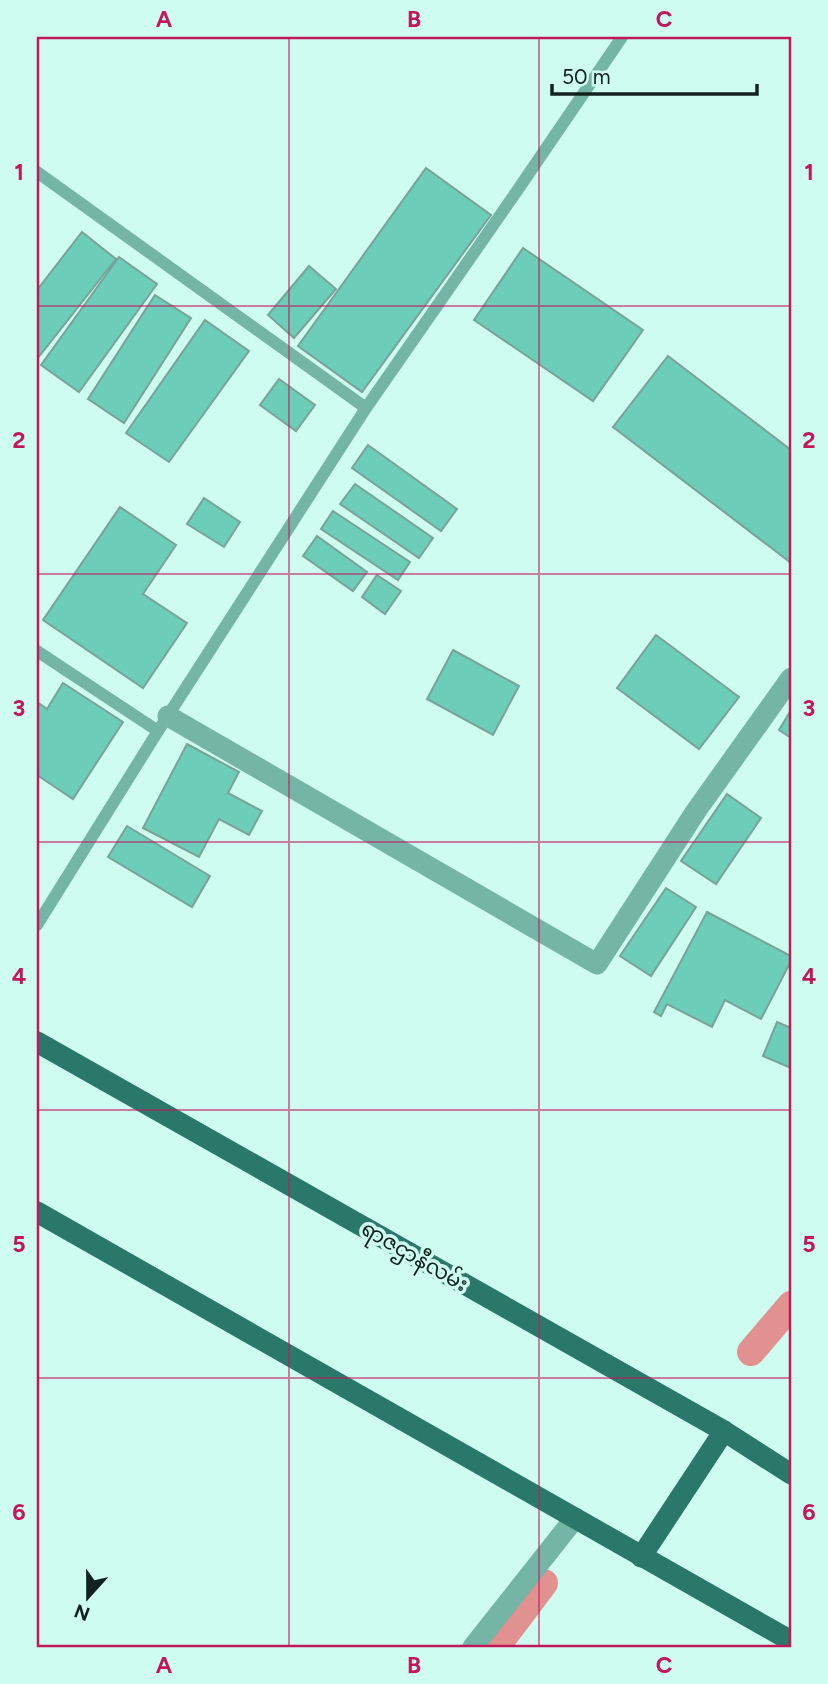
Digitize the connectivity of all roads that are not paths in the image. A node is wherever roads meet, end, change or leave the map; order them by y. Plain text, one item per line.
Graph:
1 (622, 37) edge
2 (37, 172) edge
3 (366, 408) junction
4 (37, 651) edge
5 (791, 678) edge
6 (163, 723) junction
7 (37, 925) edge
8 (37, 1042) edge
9 (37, 1212) edge
10 (724, 1430) junction
11 (791, 1474) edge
12 (575, 1518) junction
13 (641, 1557) junction
14 (791, 1642) edge
15 (473, 1647) edge

1 - 3 lane
2 - 3 lane
3 - 6 lane
4 - 6 lane
5 - 6 street
6 - 7 lane
8 - 10 main road, ရာဇဌာနီလမ်း
9 - 12 main road
10 - 11 main road, ရာဇဌာနီလမ်း
10 - 13 main road
12 - 13 main road
12 - 15 street
13 - 14 main road

